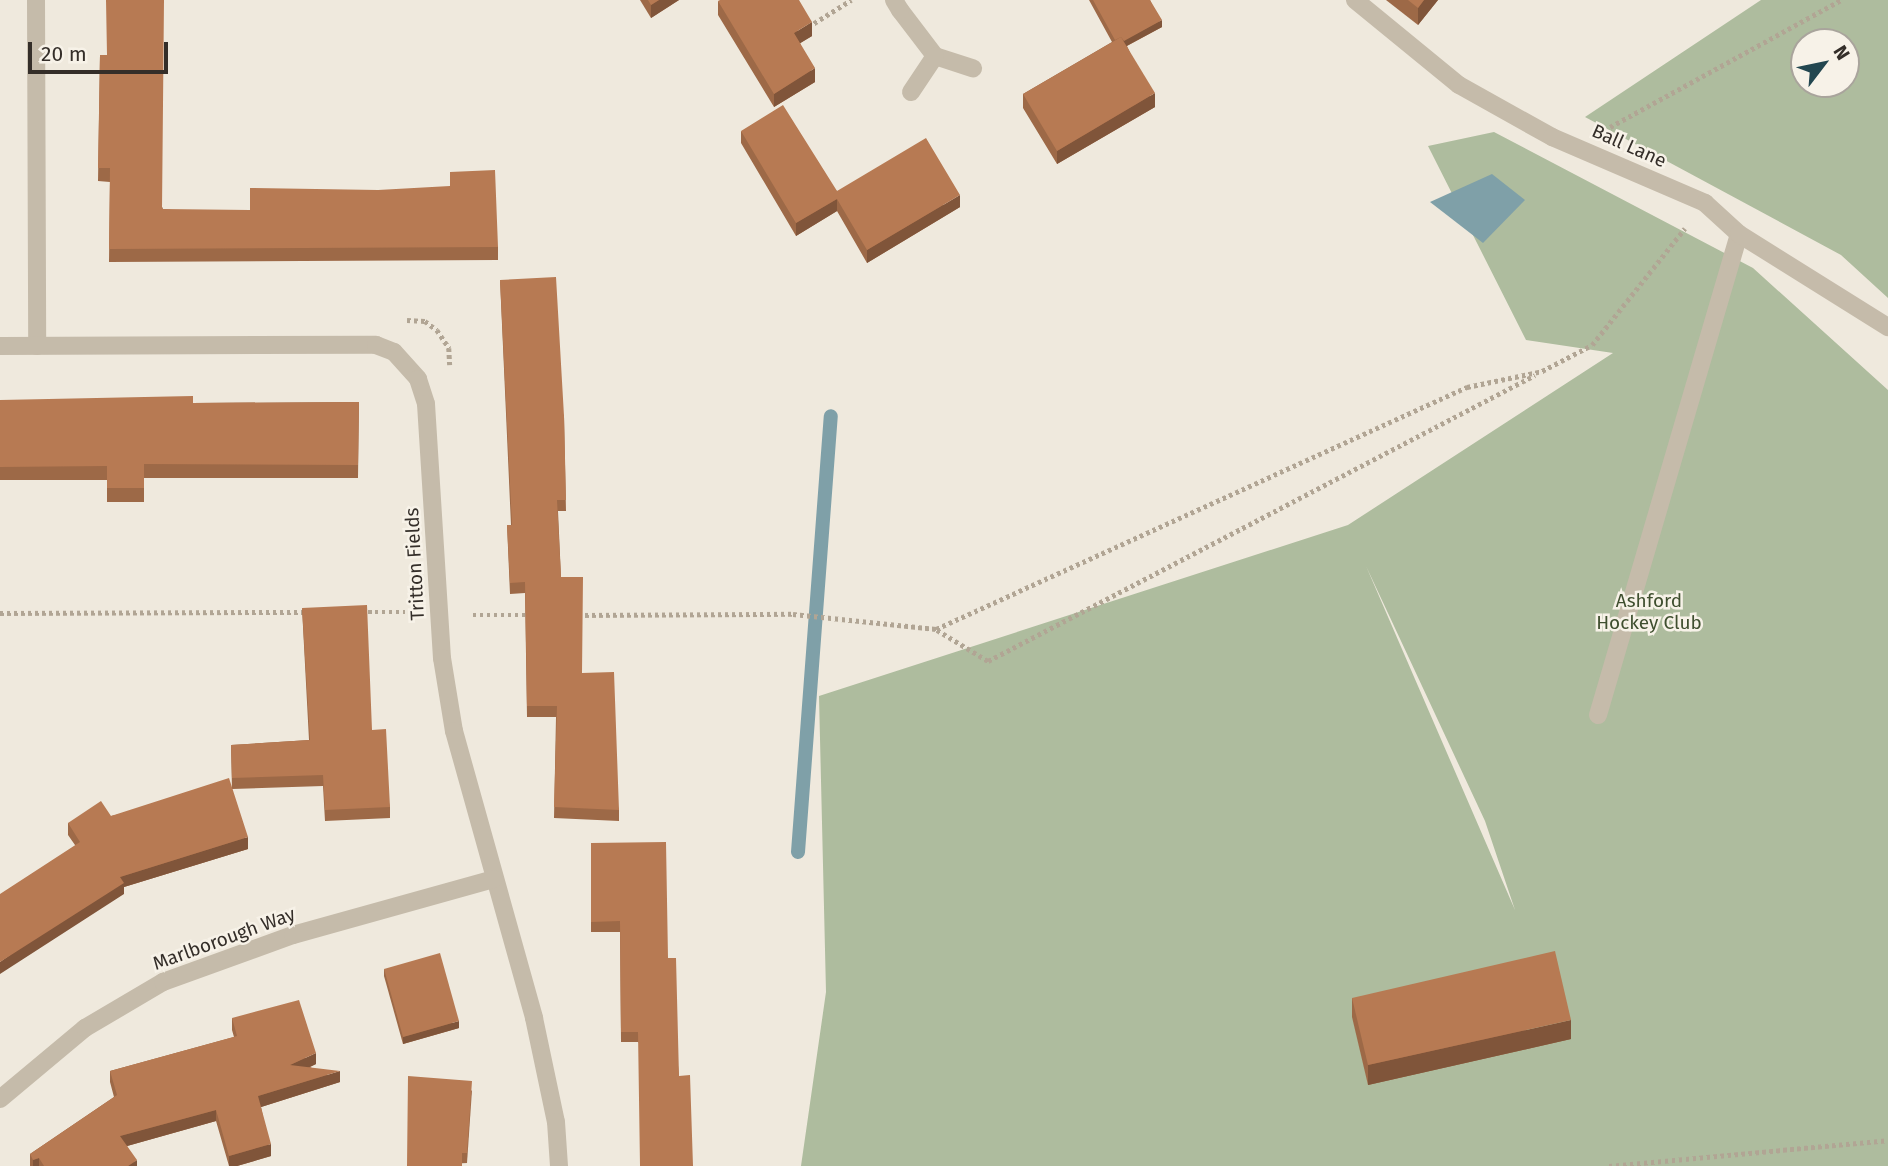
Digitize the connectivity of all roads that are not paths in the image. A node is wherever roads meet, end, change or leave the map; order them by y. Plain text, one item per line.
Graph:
1 (36, 0) edge
2 (1355, 0) edge
3 (897, 5) edge
4 (935, 56) junction
5 (972, 68) dead end
6 (911, 92) dead end
7 (1739, 234) junction
8 (1888, 327) edge
9 (0, 346) edge
10 (37, 346) junction
11 (1598, 715) dead end
12 (493, 879) junction
13 (0, 1099) edge
14 (559, 1166) edge

1 - 10 street
2 - 7 street, Ball Lane
3 - 4 street
4 - 5 street
4 - 6 street
7 - 8 street, Ball Lane
7 - 11 street
9 - 10 street, Tritton Fields
10 - 12 street, Tritton Fields
12 - 13 street, Marlborough Way
12 - 14 street, Tritton Fields

